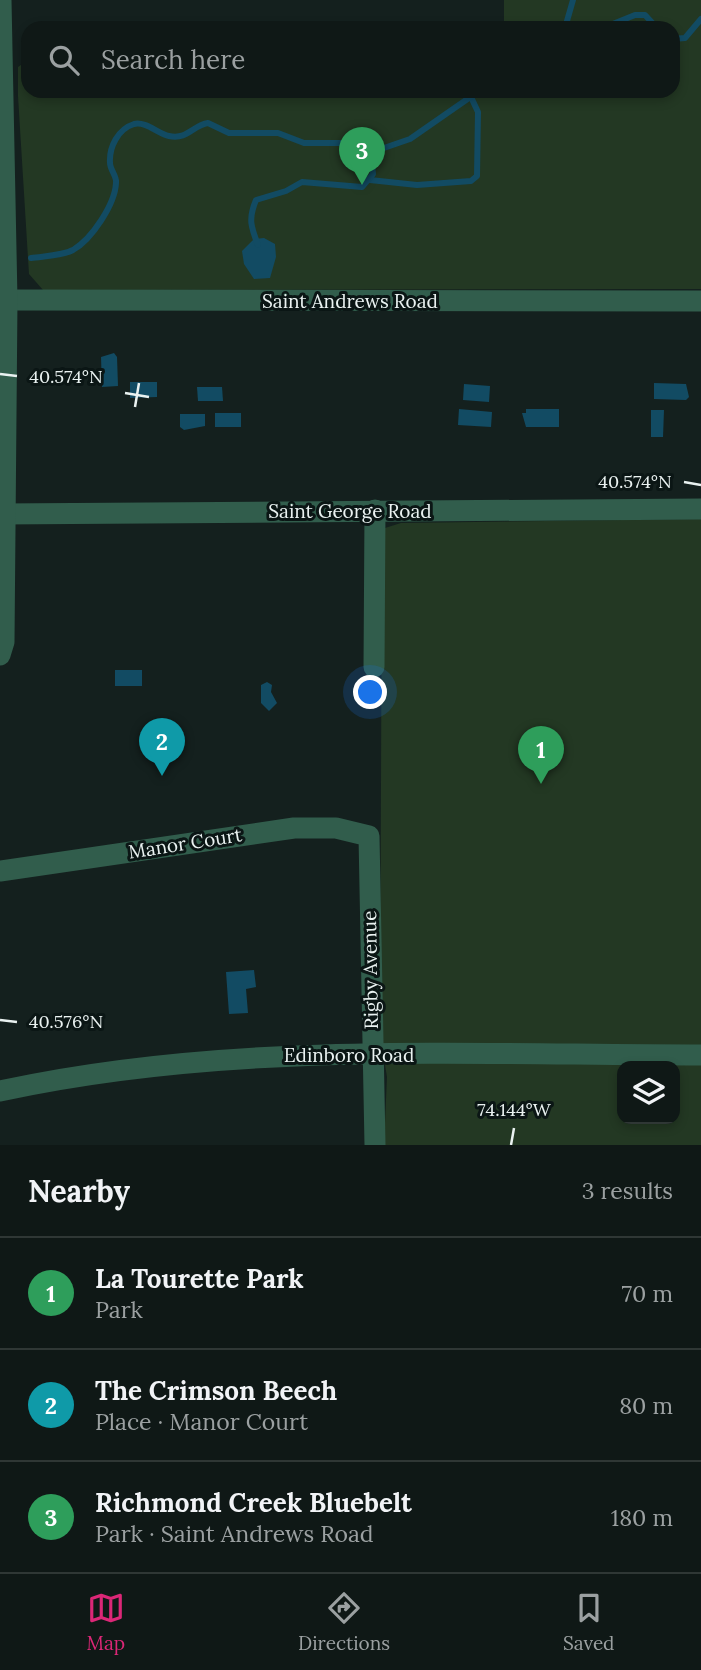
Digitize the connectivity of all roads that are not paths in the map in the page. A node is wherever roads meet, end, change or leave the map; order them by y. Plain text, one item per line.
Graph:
1 (1, 0) edge
2 (1, 68) edge
3 (4, 300) edge
4 (701, 301) edge
5 (701, 509) edge
6 (375, 510) junction
7 (2, 514) edge
8 (0, 655) edge
9 (374, 667) dead end
10 (369, 836) joint
11 (0, 871) edge
12 (371, 1055) junction
13 (701, 1055) edge
14 (0, 1091) edge
15 (375, 1145) edge

1 - 2 street
2 - 3 street
3 - 4 street, Saint Andrews Road
3 - 7 street
5 - 6 street, Saint George Road
6 - 7 street, Saint George Road
6 - 9 street
7 - 8 street
10 - 11 street, Manor Court
10 - 12 street, Rigby Avenue
12 - 13 street, Edinboro Road
12 - 14 street, Edinboro Road
12 - 15 street, Rigby Avenue

